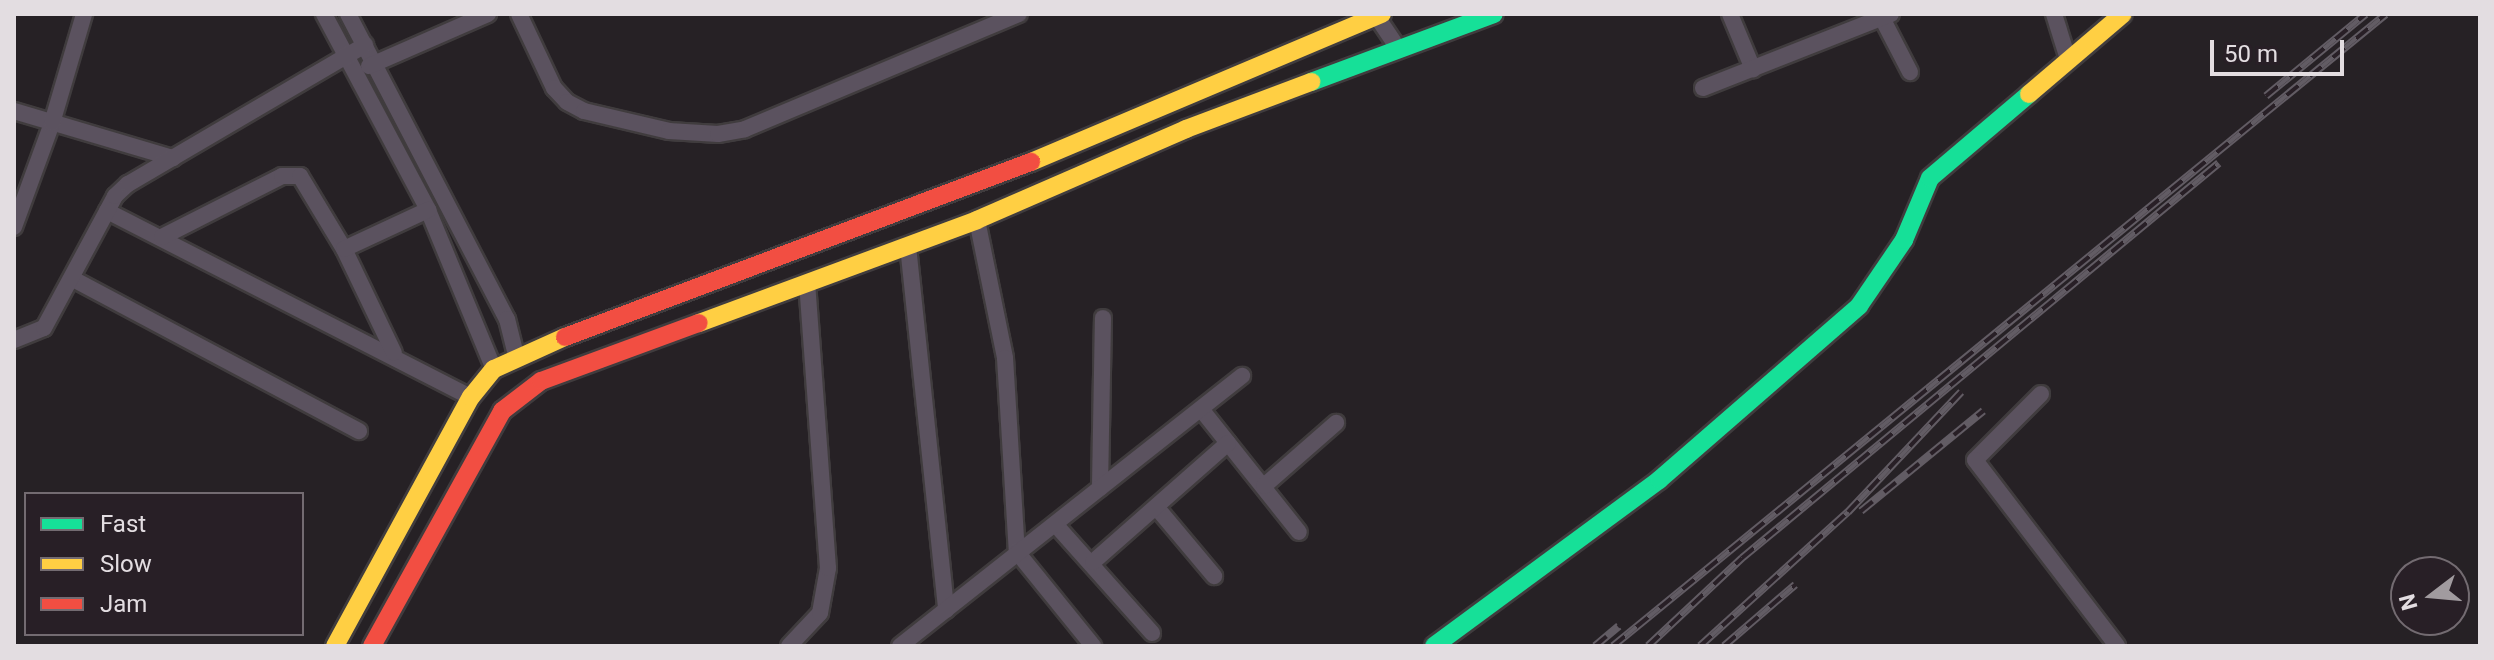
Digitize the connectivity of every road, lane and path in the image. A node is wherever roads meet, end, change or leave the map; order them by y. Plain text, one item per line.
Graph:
1 (84, 14) edge
2 (324, 14) edge
3 (348, 14) edge
4 (488, 14) edge
5 (519, 14) edge
6 (1019, 14) edge
7 (1494, 14) edge
8 (1730, 14) edge
9 (2054, 14) edge
10 (2123, 14) edge
11 (1378, 15) edge
12 (1886, 16) edge
13 (365, 45) junction
14 (1397, 47) junction
15 (348, 55) junction
16 (2068, 59) junction
17 (376, 63) junction
18 (1753, 69) junction
19 (358, 72) junction
20 (1910, 72) dead end
21 (1703, 88) dead end
22 (14, 111) edge
23 (52, 123) junction
24 (173, 158) junction
25 (428, 210) junction
26 (107, 211) junction
27 (977, 220) junction
28 (14, 227) edge
29 (162, 237) junction
30 (908, 246) junction
31 (344, 249) junction
32 (73, 279) junction
33 (807, 284) junction
34 (1103, 318) dead end
35 (14, 340) edge
36 (394, 353) junction
37 (516, 355) junction
38 (494, 369) junction
39 (1242, 376) dead end
40 (2041, 394) dead end
41 (471, 397) junction
42 (1201, 409) junction
43 (1336, 423) dead end
44 (359, 431) dead end
45 (1228, 443) junction
46 (1264, 486) junction
47 (1100, 488) junction
48 (1157, 508) junction
49 (1055, 524) junction
50 (1299, 532) dead end
51 (1017, 552) junction
52 (1093, 562) junction
53 (1214, 576) dead end
54 (946, 610) junction
55 (1152, 633) dead end
56 (335, 646) edge
57 (372, 646) edge
58 (789, 646) edge
59 (900, 646) edge
60 (1093, 646) edge
61 (1434, 646) edge
62 (2117, 646) edge

1 - 23 street
2 - 15 street
3 - 13 street
4 - 17 street
5 - 6 street
7 - 14 street
8 - 18 street
9 - 16 street
10 - 16 street
11 - 14 street
11 - 37 street
12 - 18 street
12 - 20 street
13 - 15 street
13 - 17 street
14 - 27 street
15 - 19 street
15 - 24 street
16 - 61 street
17 - 19 street
17 - 37 street
18 - 21 street
19 - 25 street
22 - 23 street
23 - 24 street
23 - 28 street
24 - 26 street
25 - 31 street
25 - 38 street
26 - 29 street
26 - 32 street
27 - 30 street
27 - 51 street
29 - 31 street
29 - 36 street
30 - 33 street
30 - 54 street
31 - 36 street
32 - 35 street
32 - 44 street
33 - 57 street
33 - 58 street
34 - 47 street
36 - 41 street
37 - 38 street
38 - 41 street
39 - 42 street
40 - 62 street
41 - 56 street
42 - 45 street
42 - 47 street
43 - 46 street
45 - 46 street
45 - 48 street
46 - 50 street
47 - 49 street
48 - 52 street
48 - 53 street
49 - 51 street
49 - 52 street
51 - 54 street
51 - 60 street
52 - 55 street
54 - 59 street

